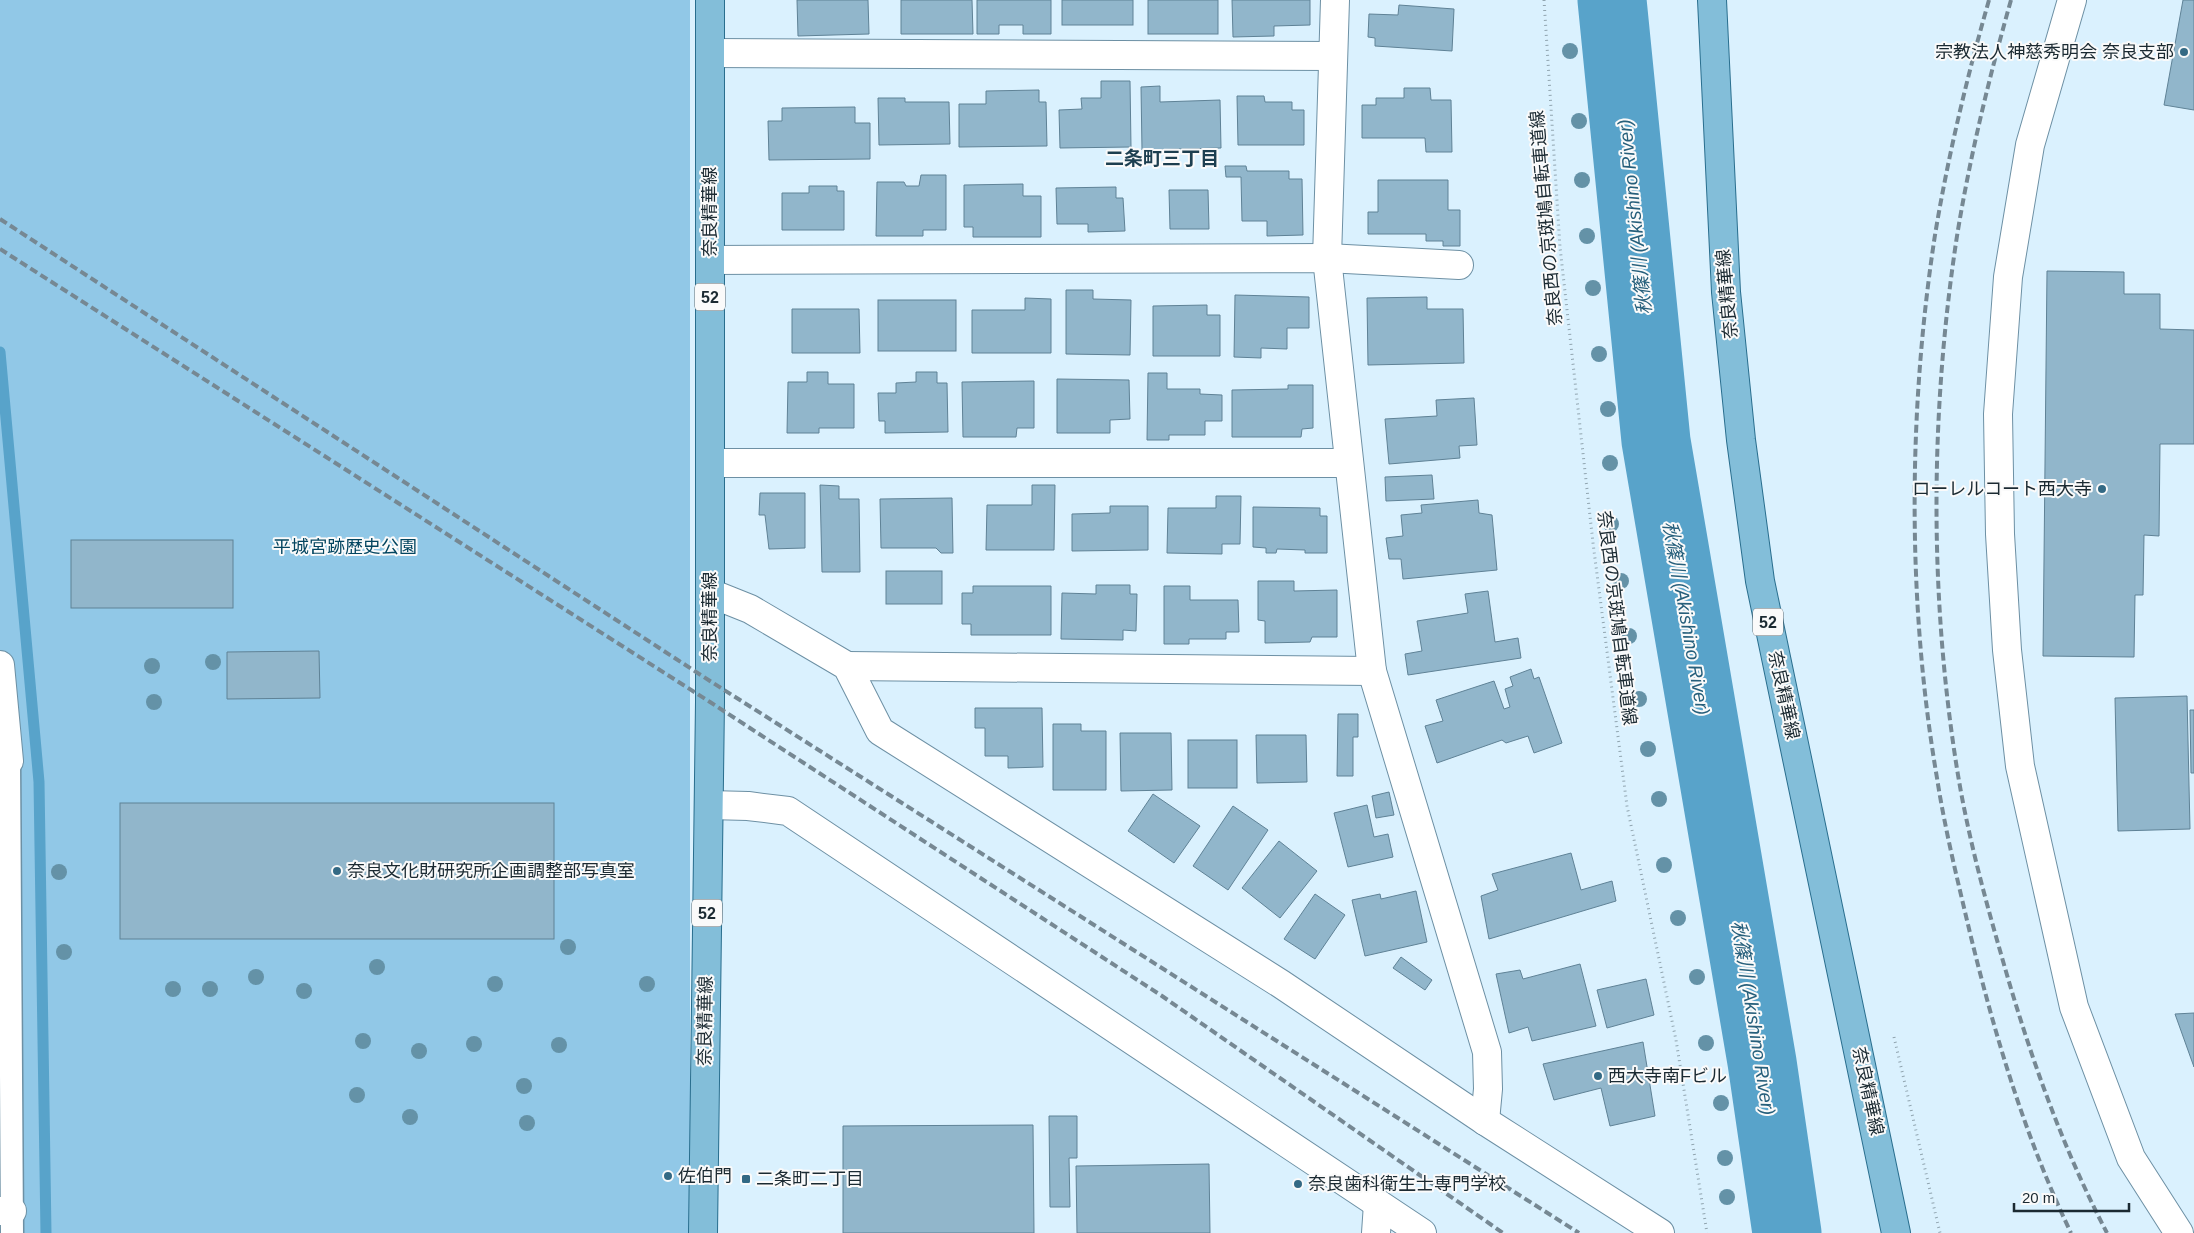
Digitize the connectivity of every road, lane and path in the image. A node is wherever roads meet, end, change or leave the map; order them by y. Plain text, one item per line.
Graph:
1 (710, 0) edge
2 (1335, 0) edge
3 (1544, 0) edge
4 (1712, 0) edge
5 (2072, 0) edge
6 (710, 53) junction
7 (1334, 56) junction
8 (1327, 258) junction
9 (710, 260) junction
10 (1459, 265) dead end
11 (710, 463) junction
12 (1349, 463) junction
13 (710, 594) junction
14 (0, 665) edge
15 (847, 666) junction
16 (1372, 671) junction
17 (9, 761) joint
18 (709, 805) junction
19 (1894, 1037) dead end
20 (1485, 1121) junction
21 (1378, 1204) junction
22 (8, 1218) edge
23 (703, 1233) edge
24 (1376, 1233) edge
25 (1422, 1233) edge
26 (1660, 1233) edge
27 (1707, 1233) edge
28 (1896, 1233) edge
29 (1940, 1233) edge
30 (2179, 1233) edge

1 - 6 main road, 奈良精華線 / 52
2 - 7 street
3 - 27 path, 奈良西の京斑鳩自転車道線
4 - 28 main road, 奈良精華線 / 52
5 - 30 street
6 - 7 street
6 - 9 main road, 奈良精華線 / 52
7 - 8 street
8 - 9 street
8 - 10 street
8 - 12 street
9 - 11 main road, 奈良精華線 / 52
11 - 12 street
11 - 13 main road, 奈良精華線 / 52
12 - 16 street
13 - 15 street
13 - 18 main road, 奈良精華線 / 52
14 - 17 street
15 - 16 street
15 - 20 street
16 - 20 street
17 - 22 lane
18 - 21 street
18 - 23 main road, 奈良精華線 / 52
19 - 29 path
20 - 26 street
21 - 24 street
21 - 25 street

